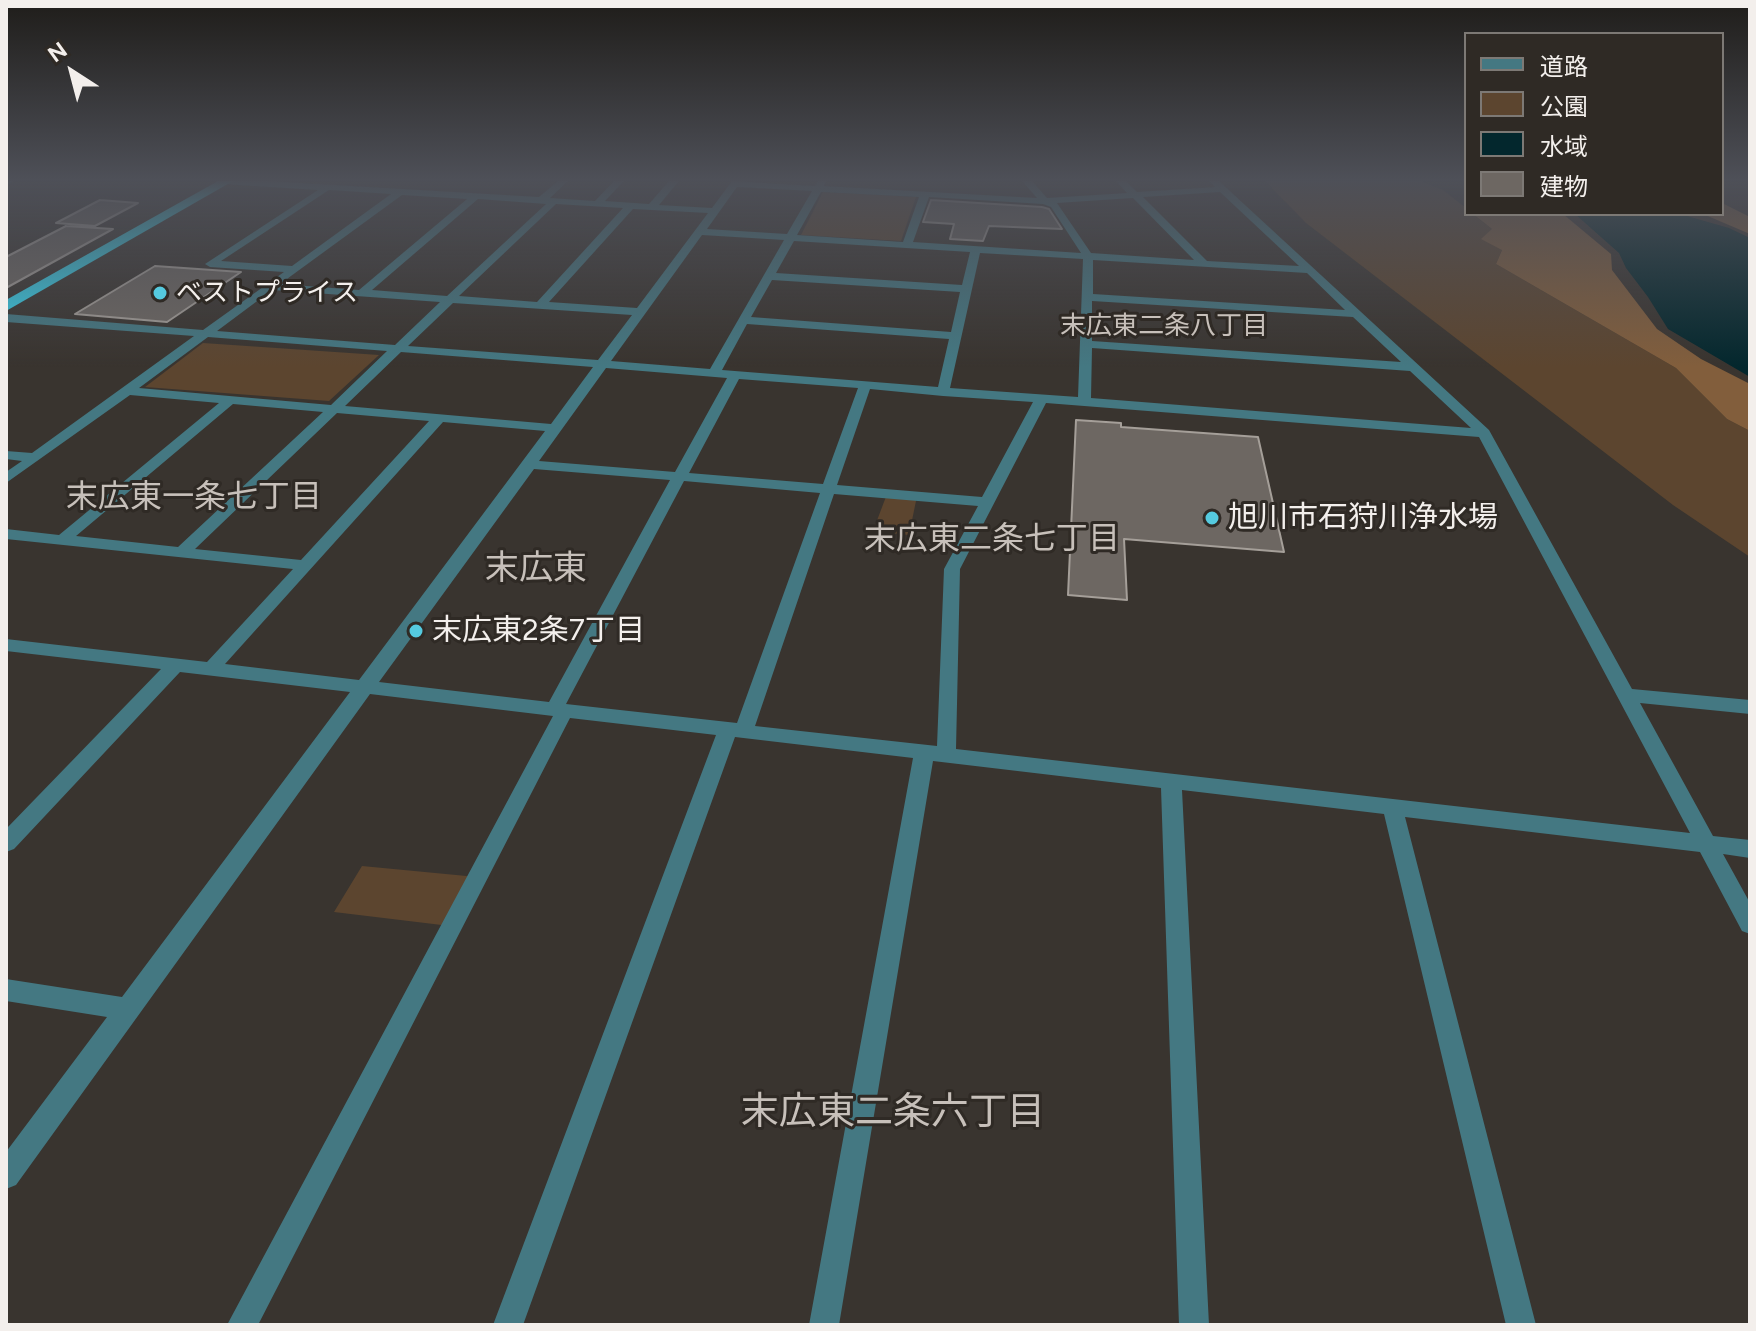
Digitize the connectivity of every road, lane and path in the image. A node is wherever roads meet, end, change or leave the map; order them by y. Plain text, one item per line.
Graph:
1 (116, 243) edge
2 (239, 243) edge
3 (330, 243) edge
4 (424, 243) edge
5 (505, 243) edge
6 (596, 243) edge
7 (691, 243) edge
8 (786, 243) edge
9 (892, 243) edge
10 (1079, 243) edge
11 (1183, 243) edge
12 (1279, 243) edge
13 (907, 244) joint
14 (976, 249) junction
15 (1088, 256) junction
16 (1203, 263) junction
17 (295, 269) junction
18 (1307, 270) junction
19 (768, 276) junction
20 (271, 287) junction
21 (965, 289) junction
22 (362, 293) junction
23 (1087, 297) junction
24 (448, 299) junction
25 (540, 305) junction
26 (6, 306) edge
27 (640, 312) junction
28 (1356, 314) junction
29 (6, 318) edge
30 (745, 320) junction
31 (206, 334) junction
32 (955, 336) junction
33 (1084, 344) junction
34 (396, 349) junction
35 (601, 365) junction
36 (1413, 367) junction
37 (713, 374) junction
38 (734, 376) junction
39 (865, 386) junction
40 (129, 391) junction
41 (943, 392) junction
42 (1041, 399) junction
43 (230, 400) junction
44 (1084, 403) junction
45 (332, 409) junction
46 (440, 417) junction
47 (555, 428) junction
48 (1484, 433) junction
49 (6, 455) edge
50 (35, 458) junction
51 (529, 464) junction
52 (680, 477) junction
53 (6, 479) edge
54 (827, 489) junction
55 (988, 502) junction
56 (6, 534) edge
57 (63, 539) junction
58 (183, 551) junction
59 (305, 565) junction
60 (8, 647) edge
61 (175, 666) junction
62 (210, 670) junction
63 (363, 688) junction
64 (1626, 695) junction
65 (1750, 707) edge
66 (560, 710) junction
67 (735, 731) junction
68 (935, 754) junction
69 (1171, 781) junction
70 (1393, 809) junction
71 (6, 843) edge
72 (1709, 844) junction
73 (1750, 849) edge
74 (1750, 924) edge
75 (6, 990) edge
76 (127, 1009) junction
77 (6, 1175) edge
78 (242, 1325) edge
79 (508, 1325) edge
80 (824, 1325) edge
81 (1194, 1325) edge
82 (1521, 1325) edge

1 - 26 highway
2 - 17 street
3 - 17 street
4 - 22 street
5 - 24 street
6 - 25 street
7 - 27 street
8 - 19 street
9 - 13 street
10 - 15 street
11 - 16 street
12 - 18 street
13 - 14 street
14 - 15 street
14 - 21 street
15 - 16 street
15 - 23 street
16 - 18 street
17 - 20 street
18 - 28 street
19 - 21 street
19 - 30 street
20 - 22 street
20 - 31 street
21 - 32 street
22 - 24 street
23 - 28 street
23 - 33 street
24 - 25 street
24 - 34 street
25 - 27 street
27 - 35 street
28 - 36 street
29 - 31 street
30 - 32 street
30 - 37 street
31 - 34 street
31 - 40 street
32 - 41 street
33 - 36 street
33 - 44 street
34 - 35 street
34 - 45 street
35 - 37 street
35 - 47 street
36 - 48 street
37 - 38 street
38 - 39 street
38 - 52 street
39 - 41 street
39 - 54 street
40 - 43 street
40 - 50 street
41 - 42 street
42 - 44 street
42 - 55 street
43 - 45 street
43 - 57 street
44 - 48 street
45 - 46 street
45 - 58 street
46 - 47 street
46 - 59 street
47 - 51 street
48 - 64 street
49 - 50 street
50 - 53 street
51 - 52 street
51 - 63 street
52 - 54 street
52 - 66 street
54 - 55 street
54 - 67 street
55 - 68 street
56 - 57 street
57 - 58 street
58 - 59 street
59 - 62 street
60 - 61 street
61 - 62 street
61 - 71 street
62 - 63 street
63 - 66 street
63 - 76 street
64 - 65 street
64 - 72 street
66 - 67 street
66 - 78 street
67 - 68 street
67 - 79 street
68 - 69 street
68 - 80 street
69 - 70 street
69 - 81 street
70 - 72 street
70 - 82 street
72 - 73 street
72 - 74 street
75 - 76 street
76 - 77 street

